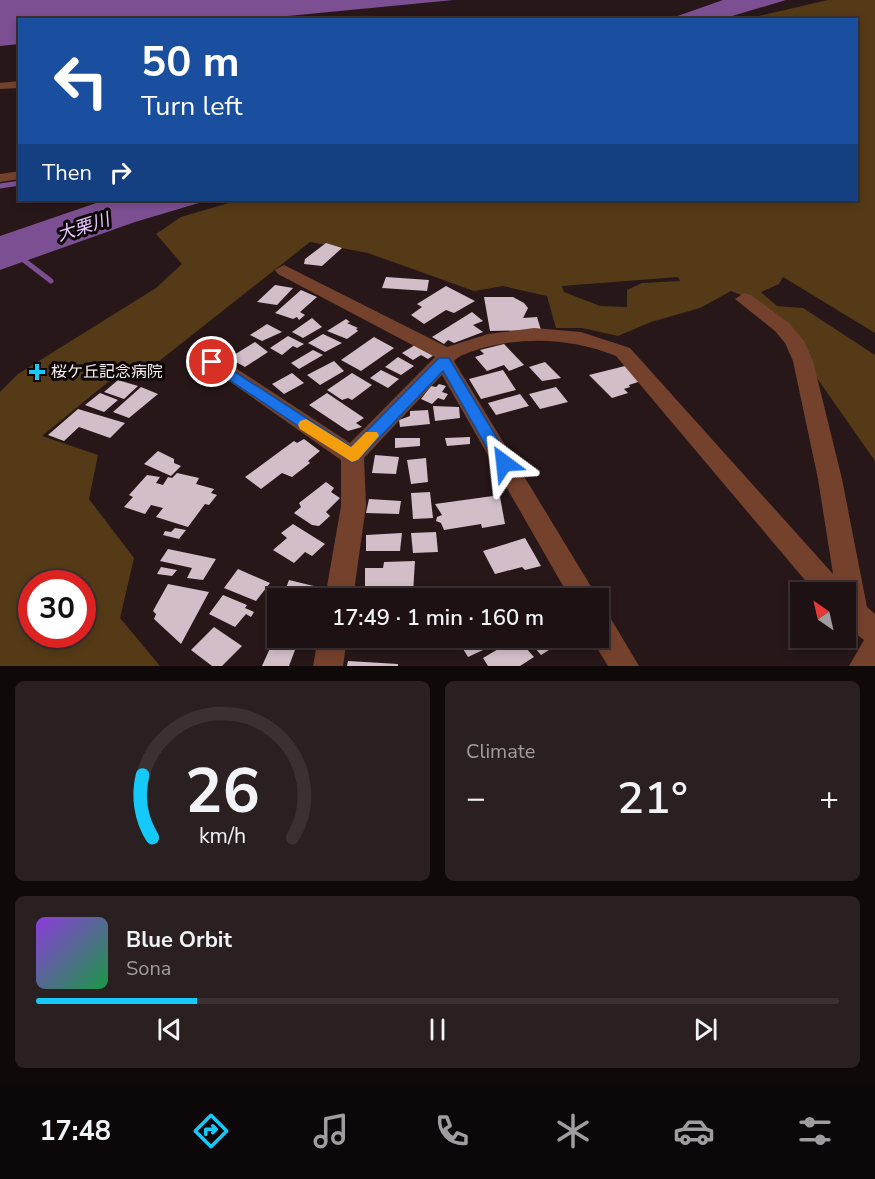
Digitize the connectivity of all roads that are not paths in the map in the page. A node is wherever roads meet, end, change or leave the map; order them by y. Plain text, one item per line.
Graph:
1 (18, 84) edge
2 (0, 86) edge
3 (18, 175) edge
4 (0, 178) edge
5 (284, 270) dead end
6 (744, 299) dead end
7 (445, 358) junction
8 (212, 362) dead end
9 (352, 456) junction
10 (823, 582) edge
11 (341, 588) edge
12 (578, 588) edge
13 (858, 618) edge
14 (609, 641) edge
15 (331, 648) edge
16 (875, 649) edge
17 (328, 666) edge
18 (624, 666) edge
19 (864, 666) edge

1 - 2 street
3 - 4 street
5 - 7 street
6 - 13 street
7 - 9 street
7 - 10 street
7 - 12 street
8 - 9 street
9 - 11 street
14 - 18 street
15 - 17 street
16 - 19 street

